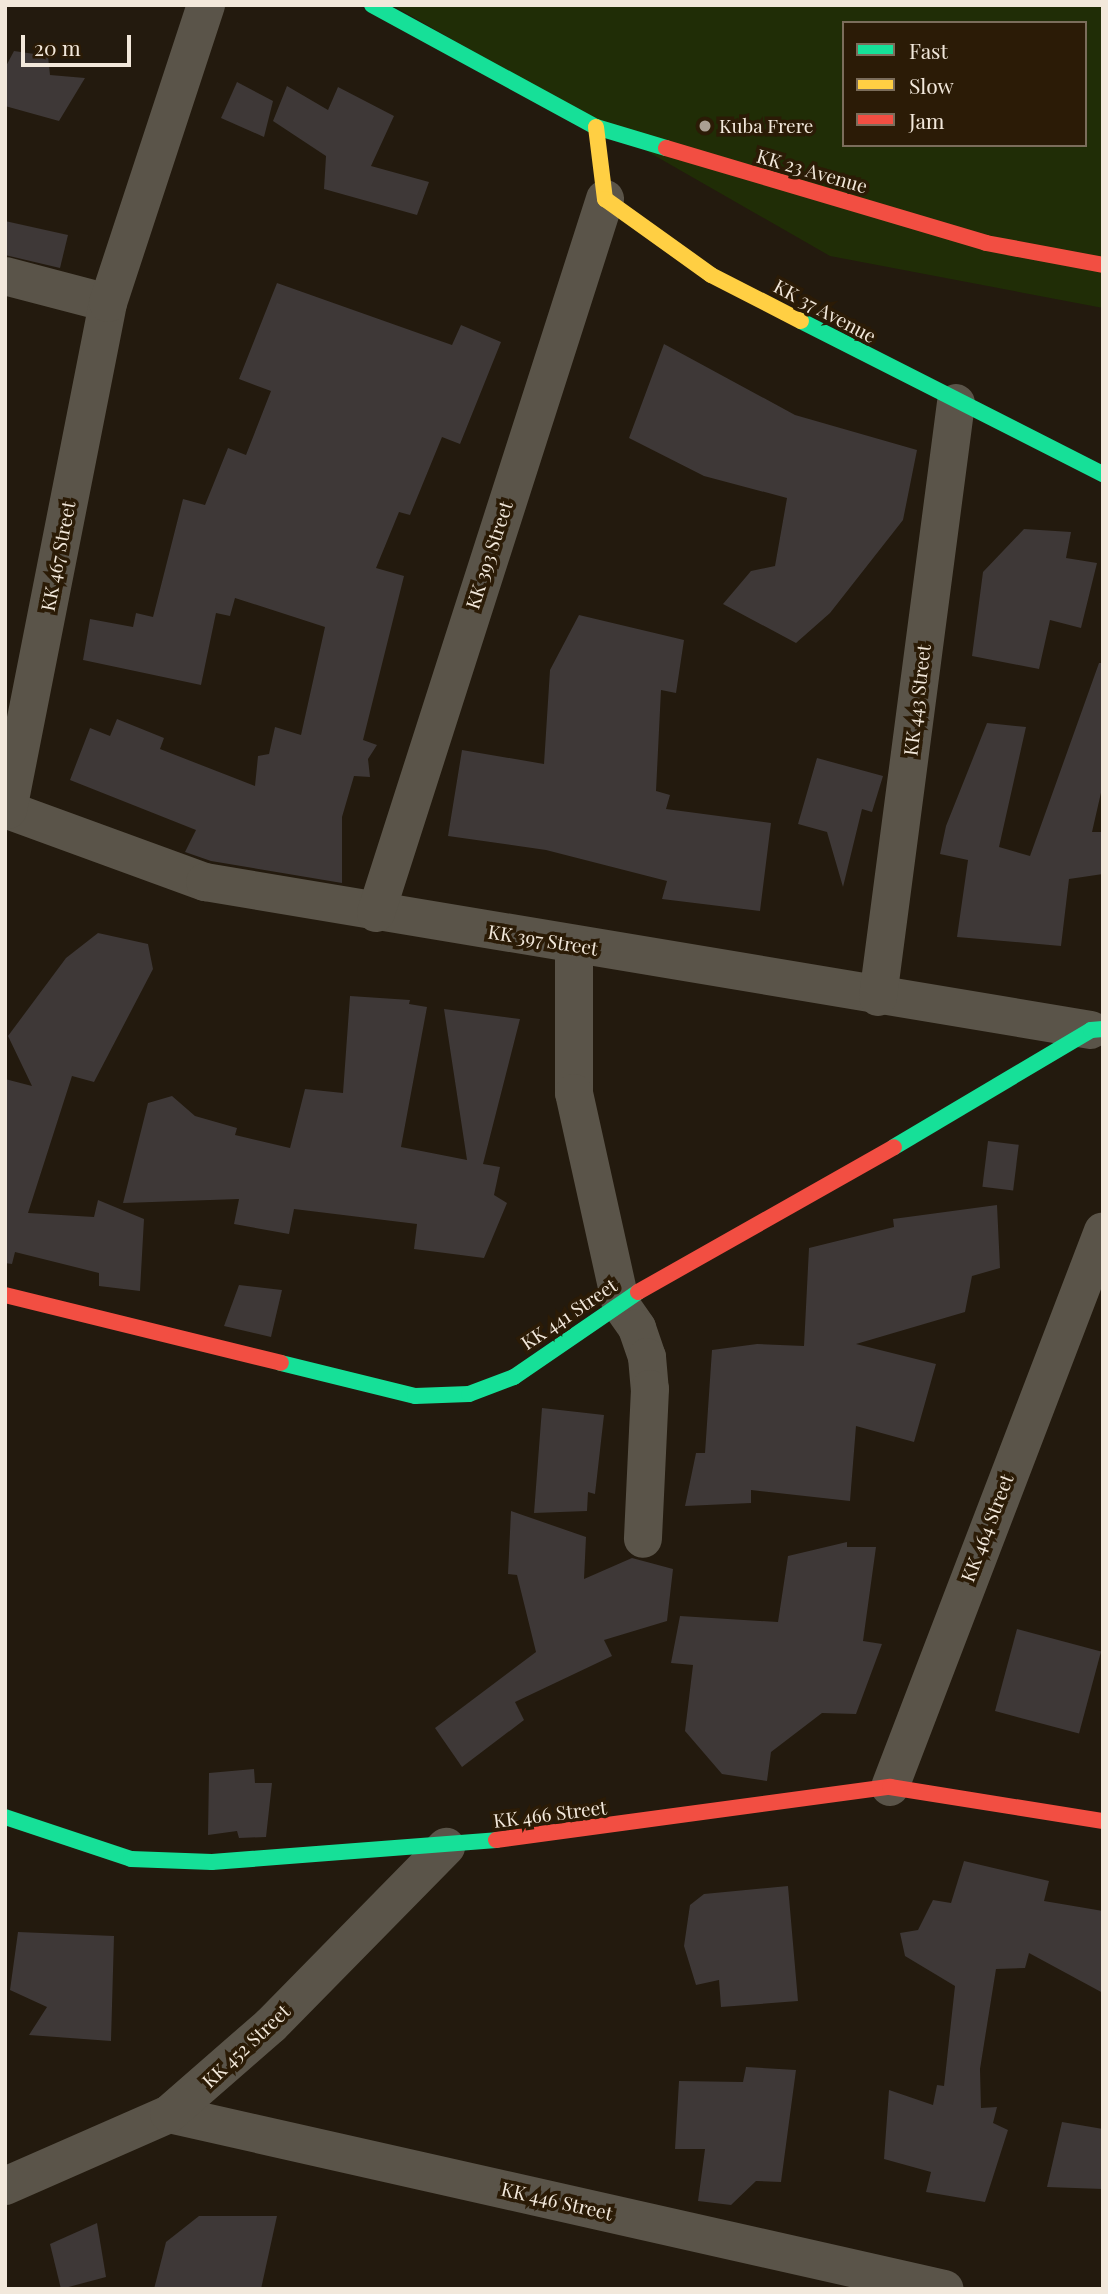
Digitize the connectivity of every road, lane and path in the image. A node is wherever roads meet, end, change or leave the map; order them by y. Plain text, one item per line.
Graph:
1 (206, 5) edge
2 (372, 5) edge
3 (596, 127) junction
4 (605, 199) junction
5 (1103, 265) edge
6 (5, 276) edge
7 (108, 303) junction
8 (956, 403) junction
9 (1103, 474) edge
10 (6, 809) edge
11 (376, 913) junction
12 (574, 946) junction
13 (878, 998) junction
14 (1097, 1029) edge
15 (1103, 1231) edge
16 (1095, 1271) edge
17 (5, 1295) edge
18 (621, 1305) junction
19 (643, 1539) dead end
20 (890, 1787) junction
21 (5, 1816) edge
22 (1103, 1821) edge
23 (446, 1847) junction
24 (169, 2114) junction
25 (5, 2186) edge
26 (945, 2289) edge

1 - 7 street, KK 467 Street
2 - 3 street, KK 23 Avenue
3 - 4 street
3 - 5 street, KK 23 Avenue
4 - 8 street, KK 37 Avenue
4 - 11 street, KK 393 Street
6 - 7 street
7 - 10 street, KK 467 Street
8 - 9 street, KK 37 Avenue
8 - 13 street, KK 443 Street
10 - 11 street, KK 397 Street
11 - 12 street, KK 397 Street
12 - 13 street, KK 397 Street
12 - 18 street
13 - 14 street, KK 397 Street
14 - 18 street, KK 441 Street
15 - 16 street, KK 464 Street
16 - 20 street, KK 464 Street
17 - 18 street, KK 441 Street
18 - 19 street
20 - 22 street, KK 466 Street
20 - 23 street, KK 466 Street
21 - 23 street, KK 466 Street
23 - 24 street, KK 452 Street
24 - 25 street, KK 452 Street
24 - 26 street, KK 446 Street

